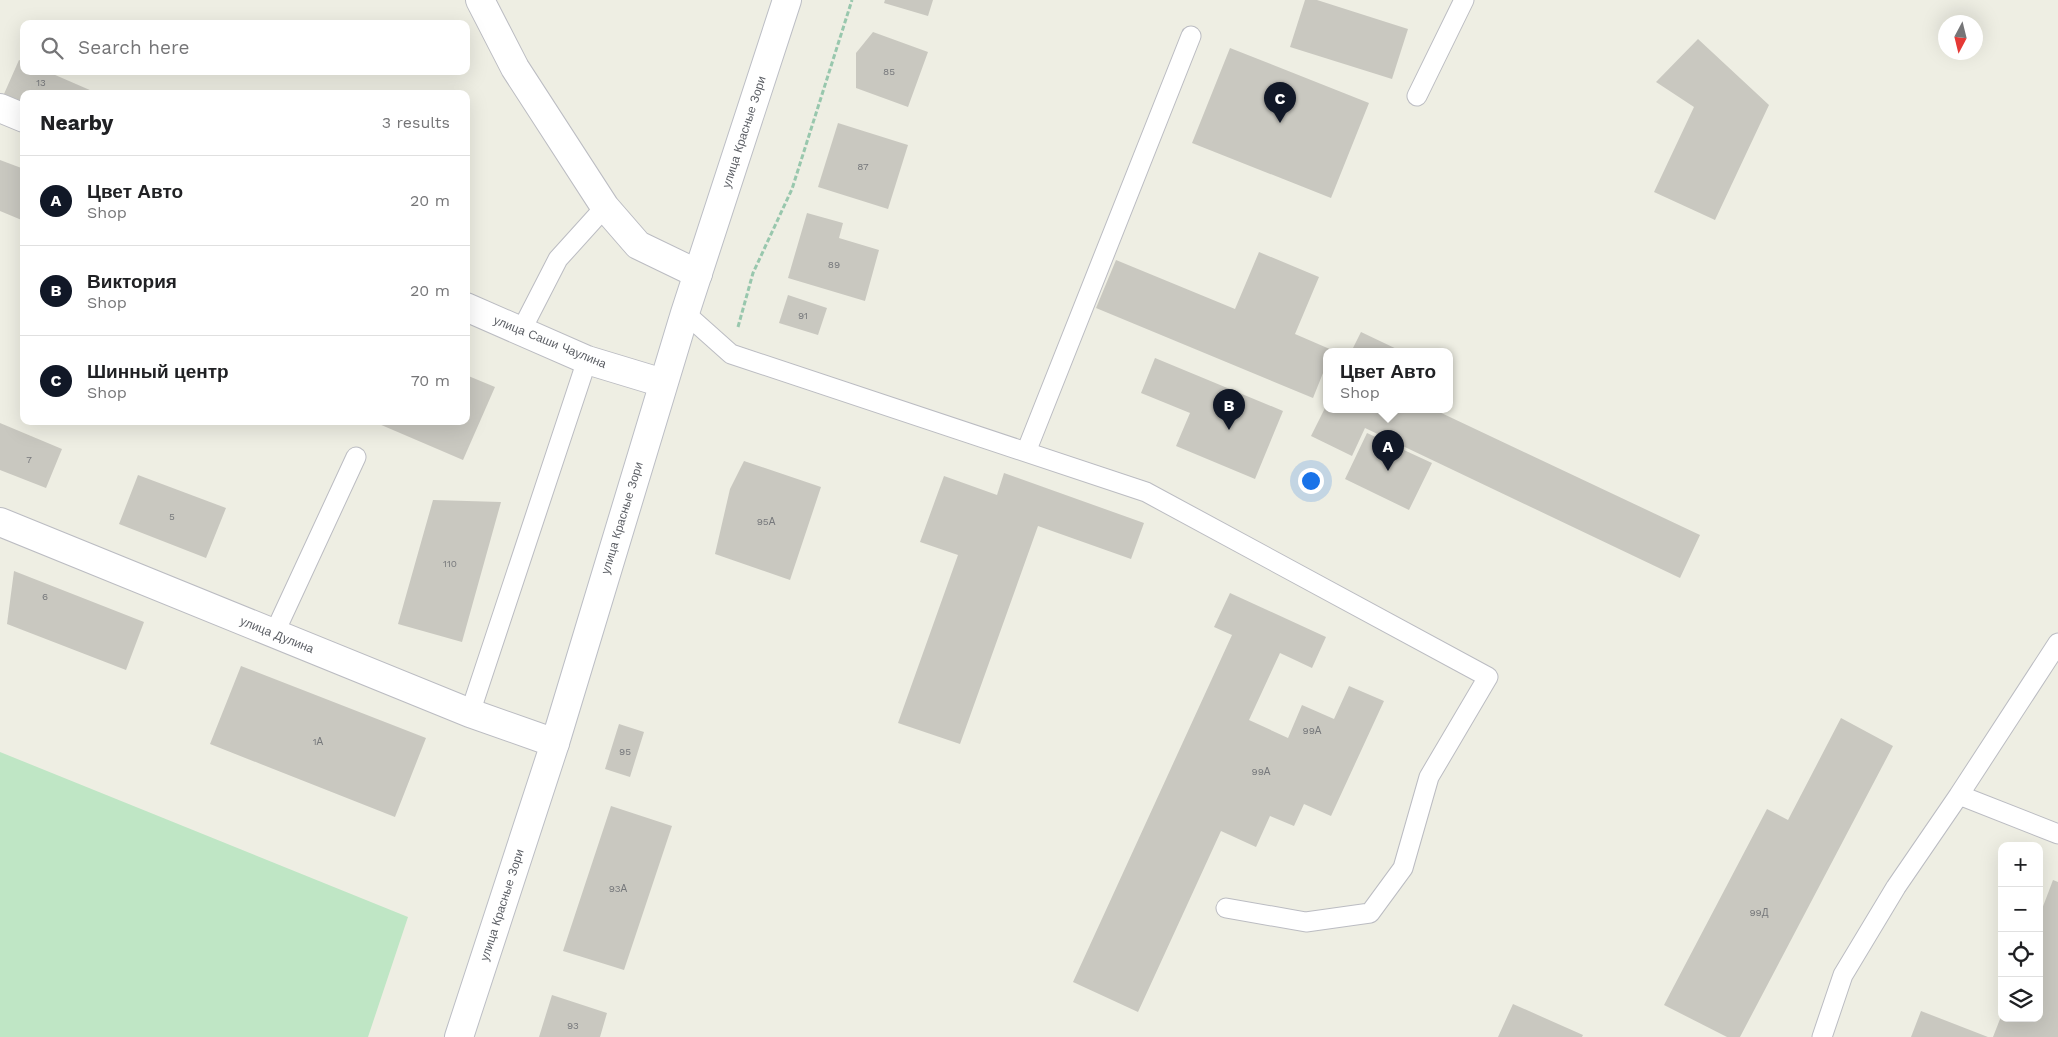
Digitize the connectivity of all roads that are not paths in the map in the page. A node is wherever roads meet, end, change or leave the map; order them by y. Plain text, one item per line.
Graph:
1 (480, 0) edge
2 (787, 0) edge
3 (1464, 0) edge
4 (1191, 36) dead end
5 (1418, 96) dead end
6 (0, 108) edge
7 (20, 116) edge
8 (605, 207) junction
9 (698, 274) junction
10 (470, 309) edge
11 (685, 313) junction
12 (521, 331) junction
13 (587, 360) junction
14 (663, 383) junction
15 (1026, 452) junction
16 (356, 456) dead end
17 (0, 522) edge
18 (274, 634) junction
19 (2058, 643) edge
20 (470, 714) junction
21 (555, 743) junction
22 (1959, 795) junction
23 (2058, 834) edge
24 (1226, 908) dead end
25 (459, 1037) edge
26 (1822, 1037) edge

1 - 8 street
2 - 9 street, улица Красные Зори
3 - 5 lane
4 - 15 lane
6 - 7 street
8 - 9 street
8 - 12 lane
9 - 11 street, улица Красные Зори
10 - 12 street, улица Саши Чаулина
11 - 14 street, улица Красные Зори
11 - 15 lane
12 - 13 street, улица Саши Чаулина
13 - 14 street, улица Саши Чаулина
13 - 20 lane
14 - 21 street, улица Красные Зори
15 - 24 lane
16 - 18 lane
17 - 18 street, улица Дулина
18 - 20 street, улица Дулина
19 - 22 lane
20 - 21 street, улица Дулина
21 - 25 street, улица Красные Зори
22 - 23 lane
22 - 26 lane

